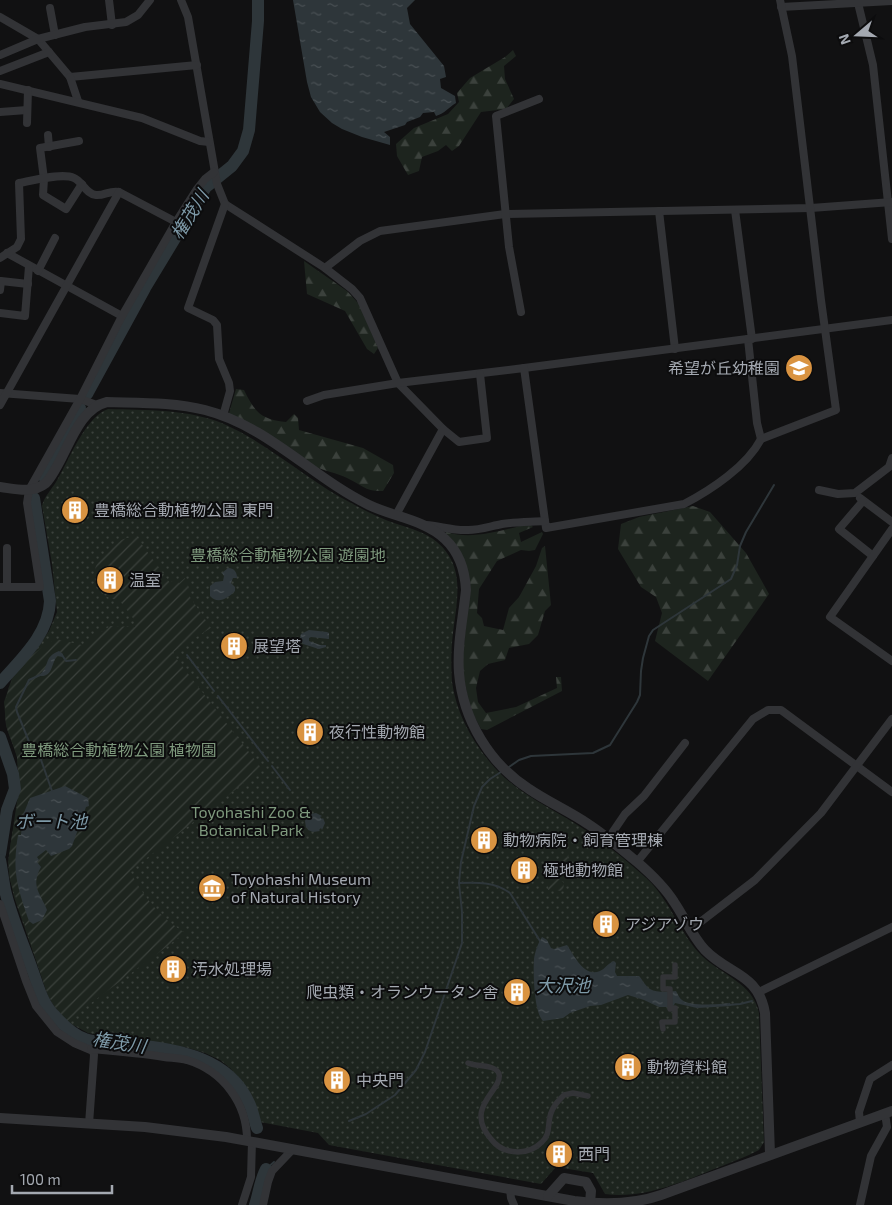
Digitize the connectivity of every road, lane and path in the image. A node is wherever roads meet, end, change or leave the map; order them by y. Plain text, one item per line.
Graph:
1 (109, 0) edge
2 (149, 0) edge
3 (181, 0) edge
4 (892, 1) edge
5 (780, 3) edge
6 (858, 3) junction
7 (50, 8) dead end
8 (0, 17) edge
9 (112, 25) junction
10 (55, 35) junction
11 (38, 39) junction
12 (49, 52) junction
13 (0, 55) edge
14 (197, 65) junction
15 (0, 71) edge
16 (70, 77) junction
17 (0, 84) edge
18 (28, 90) junction
19 (539, 99) dead end
20 (78, 101) junction
21 (27, 110) junction
22 (0, 112) edge
23 (26, 123) dead end
24 (48, 135) dead end
25 (79, 142) dead end
26 (209, 142) junction
27 (49, 147) junction
28 (215, 173) junction
29 (44, 179) junction
30 (82, 184) junction
31 (119, 192) junction
32 (890, 202) edge
33 (225, 204) junction
34 (811, 208) junction
35 (735, 210) junction
36 (659, 211) junction
37 (505, 214) junction
38 (176, 222) junction
39 (55, 238) dead end
40 (892, 239) edge
41 (3, 255) edge
42 (29, 266) junction
43 (325, 268) junction
44 (38, 271) junction
45 (28, 284) junction
46 (66, 286) junction
47 (0, 290) edge
48 (521, 312) dead end
49 (0, 313) edge
50 (122, 316) junction
51 (892, 320) edge
52 (826, 328) junction
53 (750, 339) junction
54 (675, 349) junction
55 (524, 368) junction
56 (480, 374) junction
57 (398, 383) junction
58 (3, 394) edge
59 (80, 399) junction
60 (307, 401) dead end
61 (0, 405) edge
62 (97, 405) junction
63 (223, 416) junction
64 (443, 428) junction
65 (761, 439) junction
66 (892, 458) edge
67 (0, 487) edge
68 (29, 490) junction
69 (818, 490) dead end
70 (855, 493) junction
71 (863, 501) junction
72 (396, 515) junction
73 (545, 521) junction
74 (892, 522) edge
75 (425, 525) junction
76 (892, 529) edge
77 (7, 548) dead end
78 (873, 556) junction
79 (4, 587) edge
80 (892, 661) edge
81 (892, 719) edge
82 (686, 744) dead end
83 (857, 766) junction
84 (892, 792) edge
85 (608, 839) junction
86 (637, 862) junction
87 (0, 904) edge
88 (892, 926) edge
89 (690, 930) junction
90 (675, 966) dead end
91 (759, 992) junction
92 (662, 1028) dead end
93 (91, 1049) junction
94 (468, 1063) dead end
95 (892, 1064) edge
96 (588, 1096) dead end
97 (888, 1112) edge
98 (0, 1118) edge
99 (860, 1122) junction
100 (89, 1124) junction
101 (250, 1141) junction
102 (293, 1149) junction
103 (770, 1154) junction
104 (510, 1189) junction
105 (548, 1196) junction
106 (574, 1203) edge
107 (590, 1203) junction
108 (242, 1205) edge
109 (263, 1205) edge
110 (514, 1205) edge
111 (860, 1205) edge

1 - 9 street
2 - 9 street
3 - 14 street
4 - 6 street
5 - 6 street
5 - 34 street
6 - 32 street
7 - 10 street
8 - 11 street
9 - 10 street
10 - 11 street
11 - 12 street
11 - 13 street
12 - 15 street
12 - 16 street
14 - 16 street
14 - 26 street
16 - 20 street
17 - 18 street
18 - 20 street
18 - 21 street
19 - 37 street
20 - 26 street
21 - 22 street
21 - 23 street
24 - 27 street
25 - 27 street
26 - 28 street
27 - 29 street
28 - 33 street
28 - 38 street
29 - 30 street
29 - 30 street
29 - 41 street
30 - 31 street
31 - 38 street
31 - 46 street
32 - 34 street
32 - 40 street
33 - 43 street
33 - 63 street
34 - 35 street
34 - 52 street
35 - 36 street
35 - 53 street
36 - 37 street
36 - 54 street
37 - 43 street
37 - 48 street
38 - 50 street
39 - 44 street
41 - 42 street
42 - 44 street
42 - 45 street
43 - 57 street
44 - 46 street
45 - 47 street
45 - 49 street
46 - 50 street
46 - 58 street
50 - 59 street
51 - 52 street
52 - 53 street
52 - 65 street
53 - 54 street
53 - 65 street
54 - 55 street
55 - 56 street
55 - 73 street
56 - 57 street
56 - 64 street
57 - 60 street
57 - 64 street
58 - 59 street
58 - 61 street
59 - 62 street
59 - 68 street
62 - 63 street
62 - 68 street
63 - 72 street
64 - 72 street
65 - 73 street
66 - 70 street
67 - 68 street
68 - 79 street
69 - 70 street
70 - 71 street
71 - 74 street
71 - 78 street
72 - 75 street
73 - 75 street
75 - 85 street
76 - 78 street
77 - 79 street
78 - 80 street
81 - 83 street
82 - 85 street
83 - 84 street
83 - 86 street
83 - 89 street
85 - 86 street
86 - 89 street
87 - 93 street
88 - 91 street
89 - 91 street
90 - 92 street
91 - 103 street
93 - 100 street
93 - 101 street
94 - 96 street
95 - 99 street
97 - 99 street
97 - 111 street
98 - 100 street
99 - 103 street
100 - 101 street
101 - 102 street
101 - 108 street
102 - 104 street
102 - 109 street
103 - 107 street
104 - 105 street
104 - 110 street
105 - 106 street
105 - 107 street
106 - 107 street

